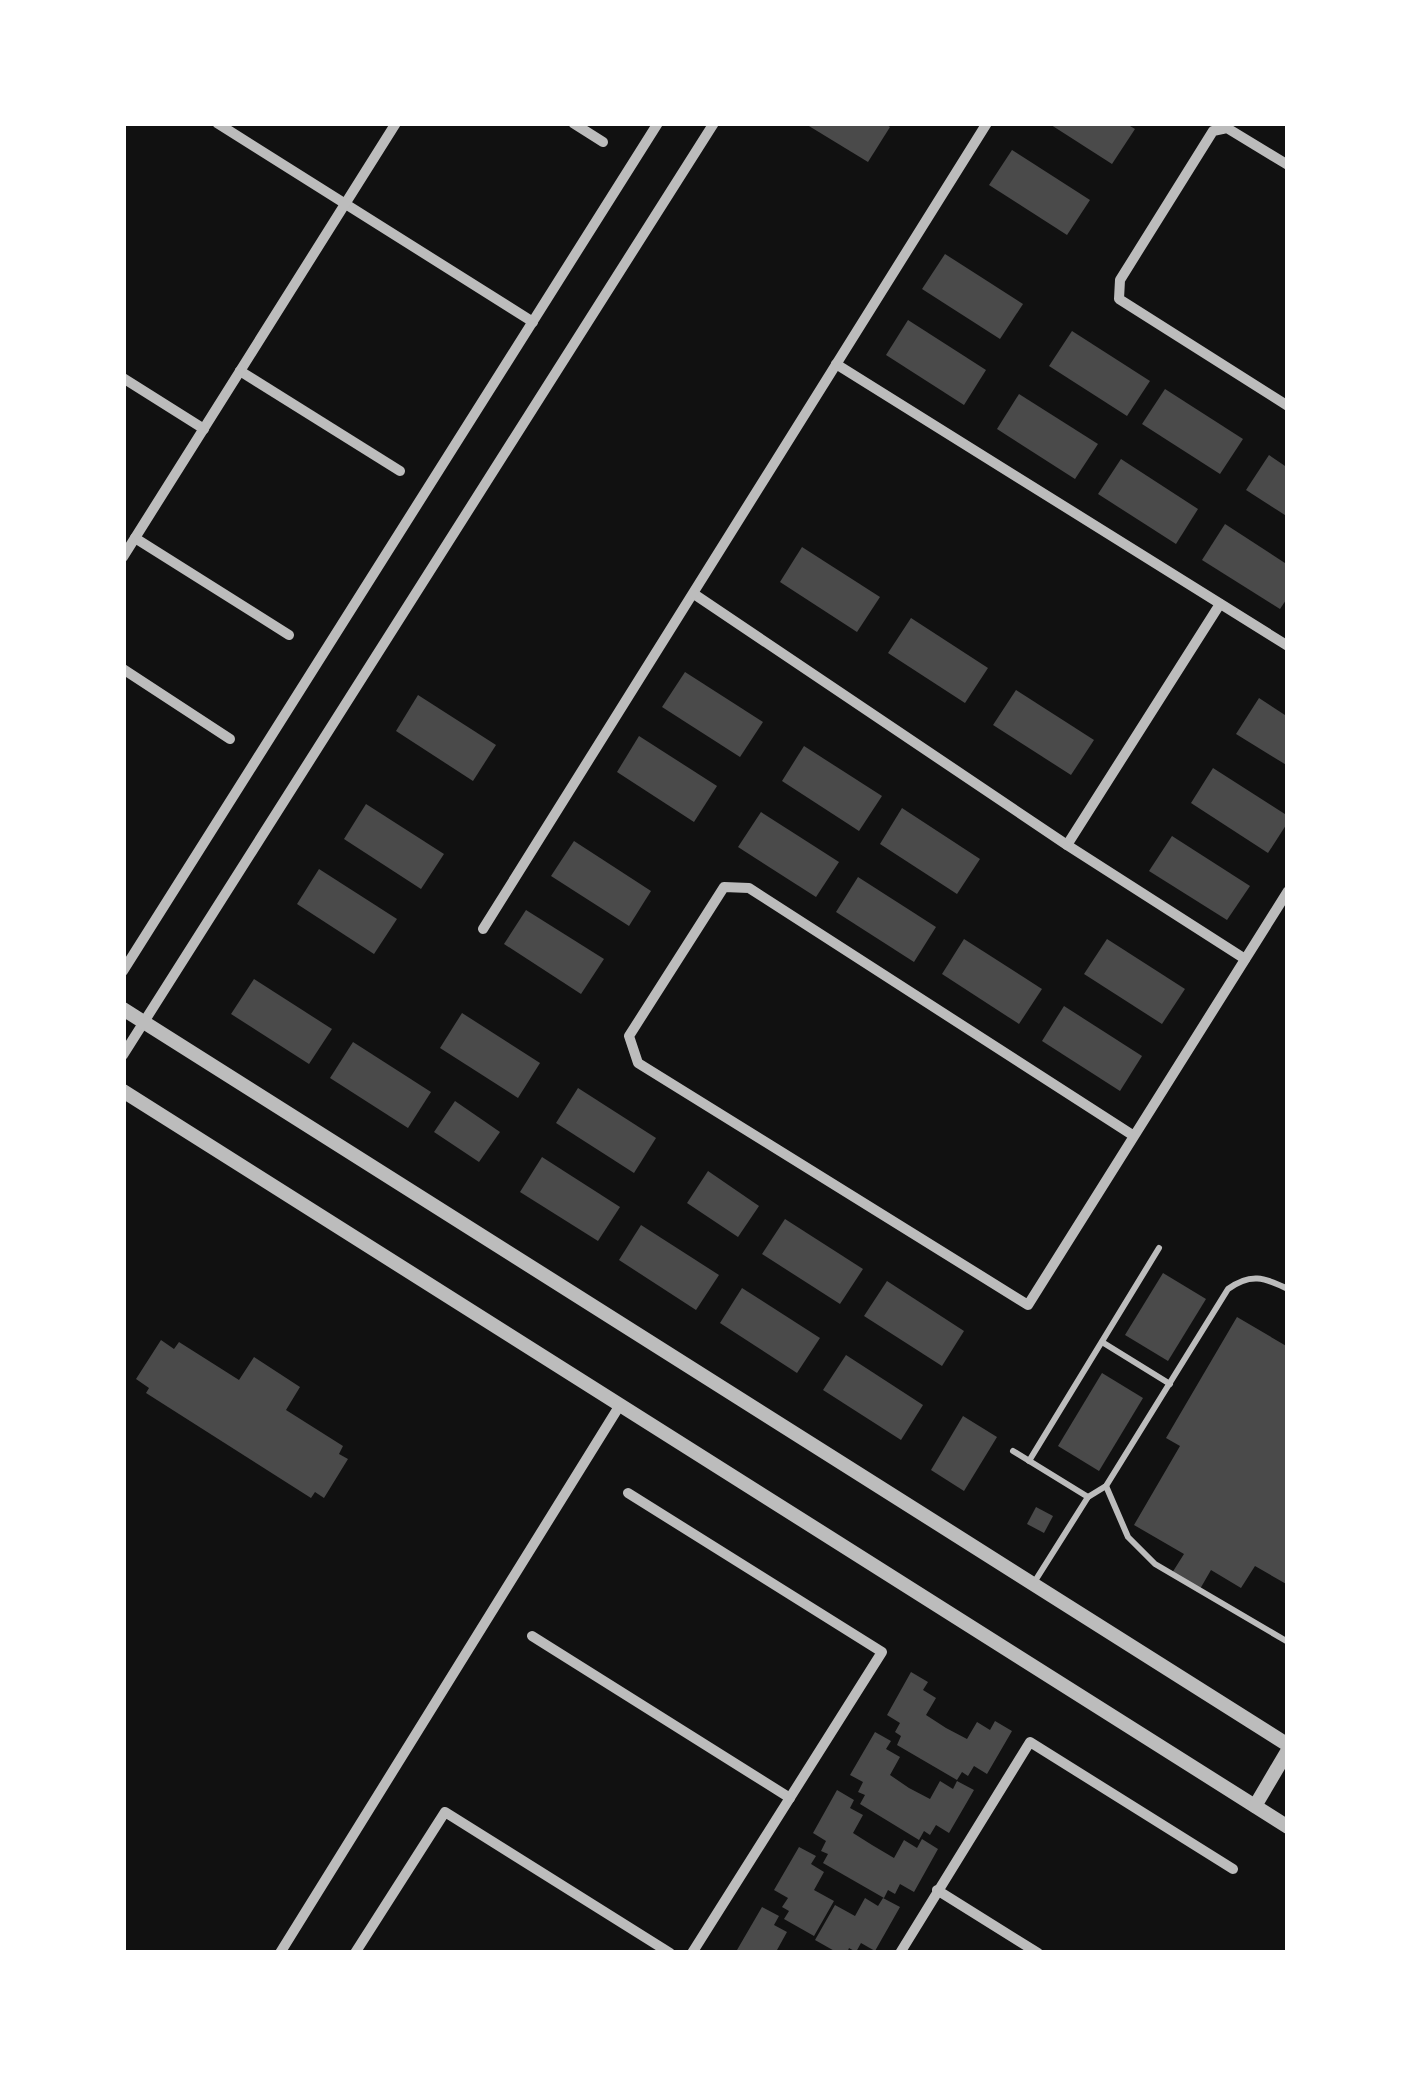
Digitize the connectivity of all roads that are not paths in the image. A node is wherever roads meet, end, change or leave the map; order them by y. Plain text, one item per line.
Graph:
1 (217, 123) edge
2 (397, 123) edge
3 (573, 123) edge
4 (658, 123) edge
5 (714, 123) edge
6 (987, 123) edge
7 (603, 142) dead end
8 (1288, 165) edge
9 (346, 204) junction
10 (533, 322) junction
11 (836, 364) junction
12 (240, 371) junction
13 (123, 377) edge
14 (1288, 406) edge
15 (204, 429) junction
16 (400, 471) dead end
17 (135, 538) junction
18 (123, 557) edge
19 (694, 594) junction
20 (1220, 604) junction
21 (289, 635) dead end
22 (1288, 646) edge
23 (123, 669) edge
24 (230, 739) dead end
25 (1066, 845) junction
26 (1288, 891) edge
27 (483, 929) dead end
28 (1246, 959) junction
29 (123, 971) edge
30 (123, 1009) edge
31 (144, 1022) junction
32 (123, 1055) edge
33 (123, 1090) edge
34 (1134, 1136) junction
35 (1159, 1248) dead end
36 (1288, 1289) edge
37 (1102, 1342) junction
38 (1170, 1384) junction
39 (620, 1405) junction
40 (1013, 1451) dead end
41 (1030, 1461) junction
42 (1106, 1486) junction
43 (628, 1493) dead end
44 (1088, 1497) junction
45 (1033, 1584) junction
46 (532, 1636) dead end
47 (1288, 1642) edge
48 (1288, 1748) edge
49 (790, 1798) junction
50 (1255, 1806) junction
51 (1288, 1827) edge
52 (1233, 1870) dead end
53 (938, 1890) junction
54 (280, 1953) edge
55 (355, 1953) edge
56 (670, 1953) edge
57 (692, 1953) edge
58 (900, 1953) edge
59 (1038, 1953) edge

1 - 9 street
2 - 9 street
3 - 7 street
4 - 10 street
5 - 31 street
6 - 11 street
8 - 14 street
9 - 10 street
9 - 12 street
10 - 29 street
11 - 19 street
11 - 20 street
12 - 15 street
12 - 16 street
13 - 15 street
15 - 17 street
17 - 18 street
17 - 21 street
19 - 25 street
19 - 27 street
20 - 22 street
20 - 25 street
23 - 24 street
25 - 28 street
26 - 28 street
28 - 34 street
30 - 31 street
31 - 32 street
31 - 45 street
33 - 39 street
34 - 34 street
35 - 37 lane
36 - 38 lane
37 - 38 lane
37 - 41 lane
38 - 42 lane
39 - 50 street
39 - 54 street
40 - 41 lane
41 - 44 lane
42 - 44 lane
42 - 47 lane
43 - 49 street
44 - 45 lane
45 - 48 street
46 - 49 street
48 - 50 street
49 - 57 street
50 - 51 street
52 - 53 street
53 - 58 street
53 - 59 street
55 - 56 street

